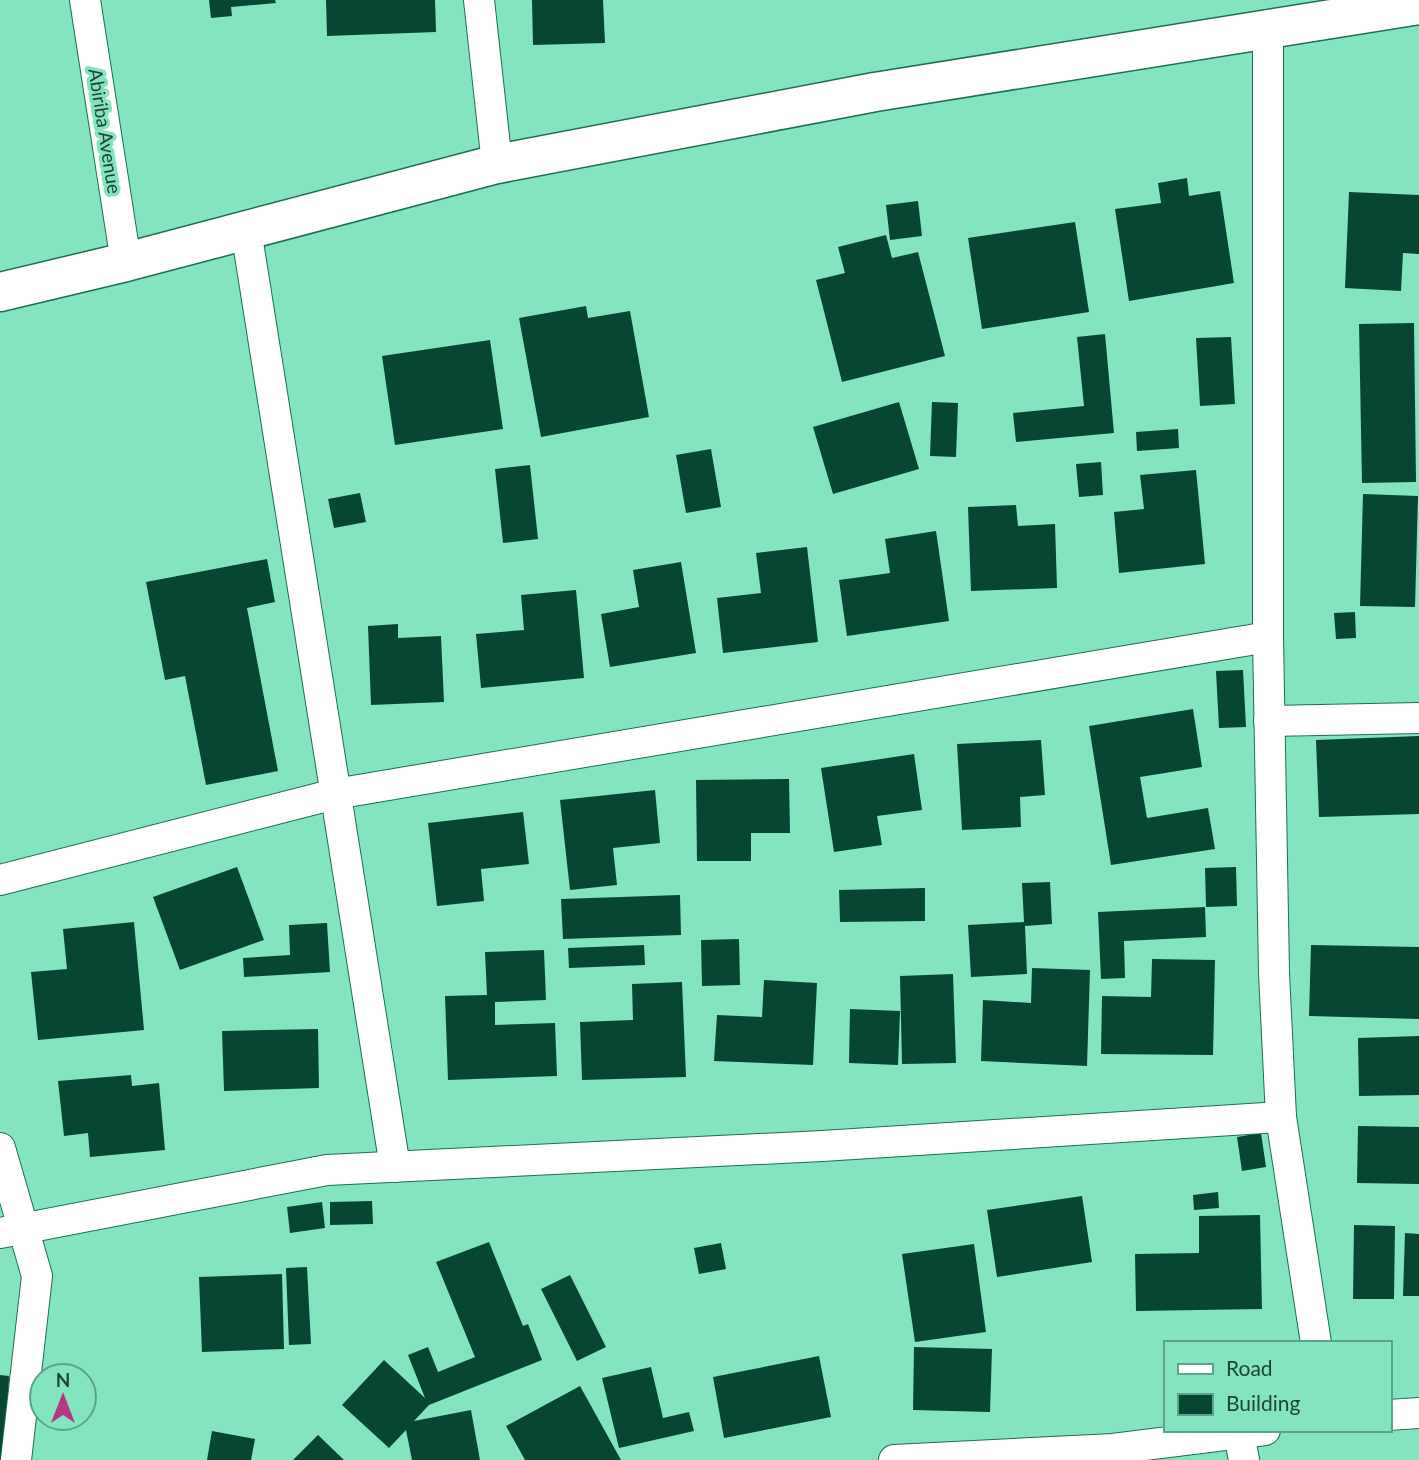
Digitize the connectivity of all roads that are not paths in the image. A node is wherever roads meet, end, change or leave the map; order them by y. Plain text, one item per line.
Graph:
1 (85, 0) edge
2 (479, 0) edge
3 (1419, 5) edge
4 (1309, 11) edge
5 (1268, 29) junction
6 (497, 164) junction
7 (246, 230) junction
8 (126, 262) junction
9 (0, 292) edge
10 (1268, 637) junction
11 (1419, 718) edge
12 (1269, 721) junction
13 (335, 794) junction
14 (0, 880) edge
15 (1281, 1117) junction
16 (0, 1148) edge
17 (395, 1167) junction
18 (12, 1231) edge
19 (1316, 1341) edge
20 (1419, 1413) edge
21 (1391, 1415) edge
22 (1250, 1442) edge
23 (16, 1460) edge
24 (894, 1460) edge

1 - 8 street, Abiriba Avenue
2 - 6 street
3 - 4 main road
4 - 5 main road
5 - 6 main road
5 - 10 street
6 - 7 main road
7 - 8 main road
7 - 13 street
8 - 9 main road
10 - 12 street
10 - 13 street
11 - 12 street
12 - 15 street
13 - 14 street
13 - 17 street
15 - 17 street
15 - 19 street
16 - 18 street
17 - 18 street
18 - 23 street
20 - 21 street
22 - 24 street

